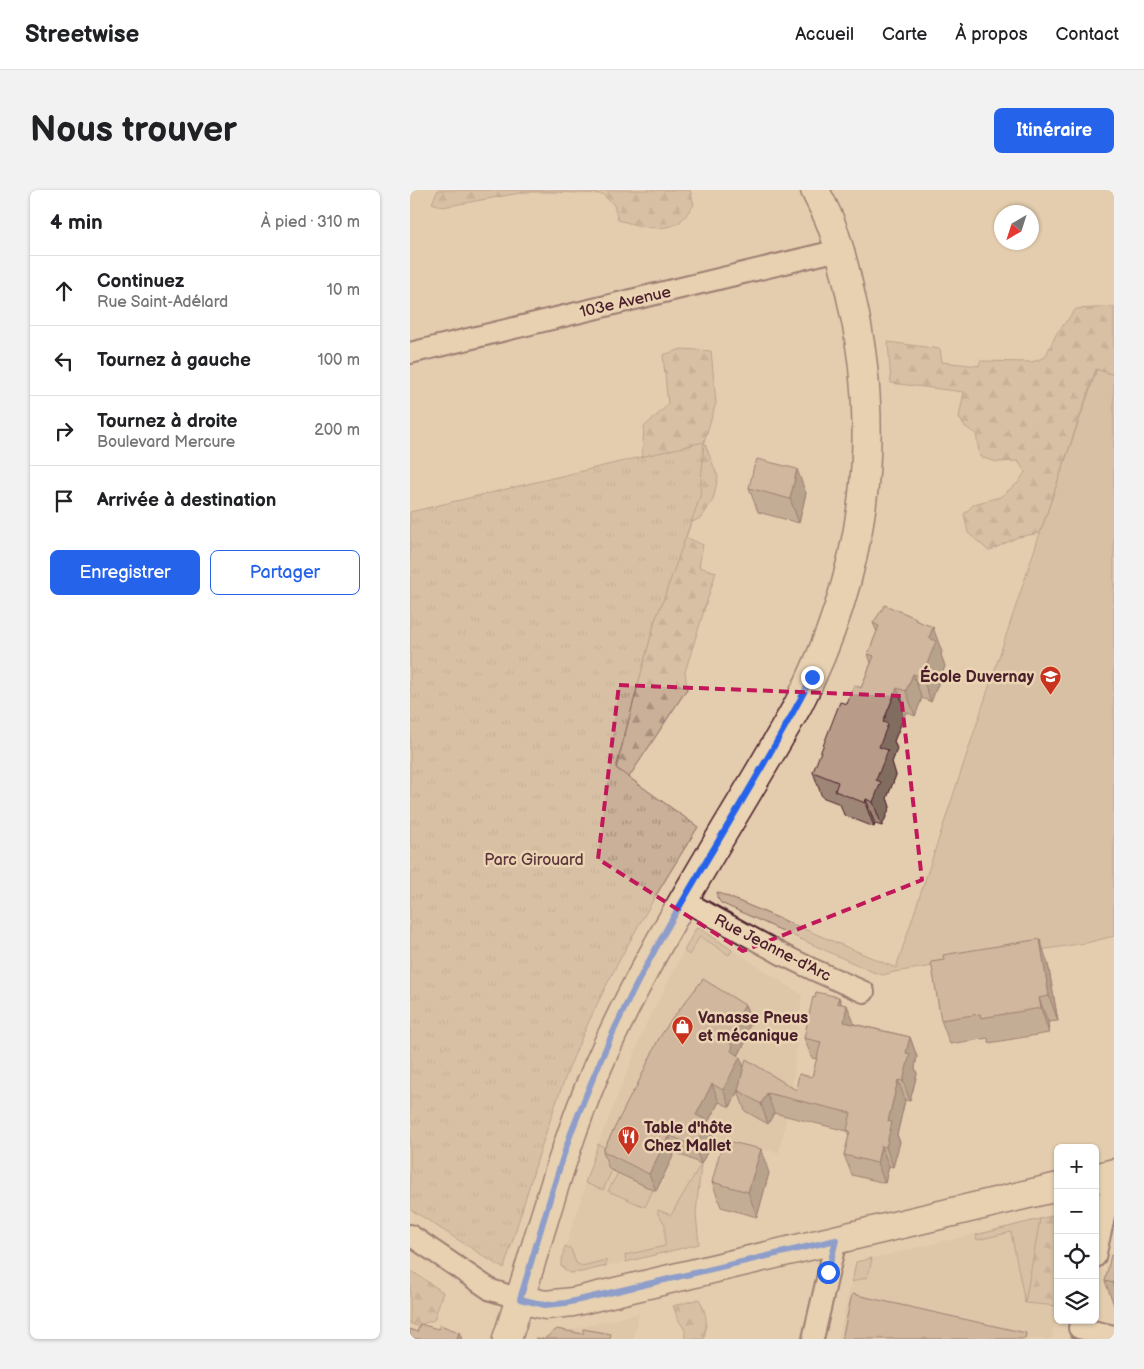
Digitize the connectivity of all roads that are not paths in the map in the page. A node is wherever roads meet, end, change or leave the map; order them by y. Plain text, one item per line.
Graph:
1 (815, 190) edge
2 (839, 250) junction
3 (410, 353) edge
4 (683, 900) junction
5 (864, 992) dead end
6 (1114, 1173) edge
7 (1099, 1177) edge
8 (1054, 1188) edge
9 (410, 1235) edge
10 (1099, 1239) edge
11 (836, 1240) junction
12 (520, 1299) junction
13 (1079, 1329) edge
14 (1114, 1336) edge
15 (508, 1339) edge
16 (813, 1339) edge

1 - 2 street
2 - 3 street, 103e Avenue
2 - 4 street
4 - 5 street, Rue Jeanne-d'Arc
4 - 12 street
6 - 7 street
6 - 10 street
8 - 11 street
9 - 12 street
11 - 12 street
11 - 16 street
12 - 15 street
13 - 14 street

